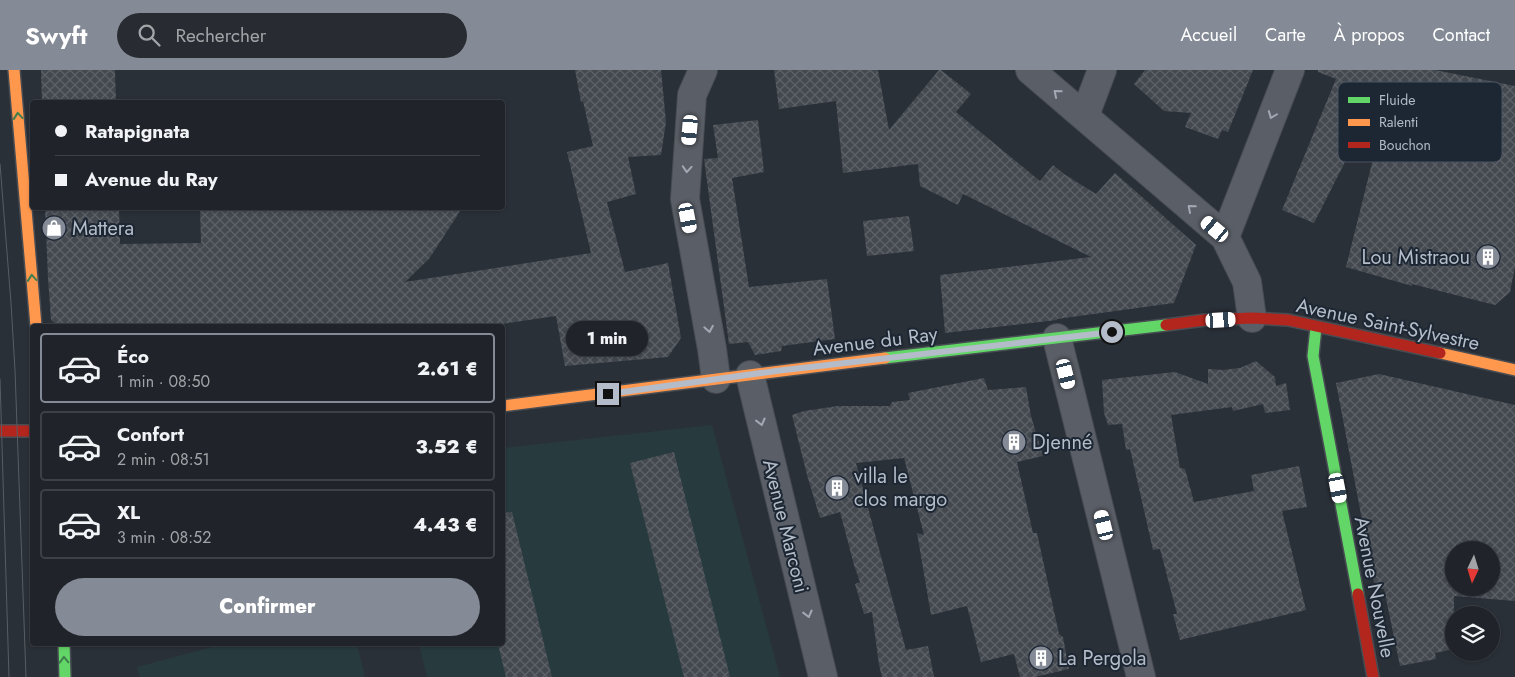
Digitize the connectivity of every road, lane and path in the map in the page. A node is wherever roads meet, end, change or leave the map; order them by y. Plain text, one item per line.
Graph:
1 (14, 70) edge
2 (703, 70) edge
3 (1030, 70) edge
4 (1102, 70) edge
5 (1290, 70) edge
6 (1084, 116) junction
7 (1225, 237) junction
8 (1252, 318) junction
9 (36, 324) edge
10 (1316, 326) junction
11 (1058, 338) junction
12 (1515, 370) edge
13 (750, 375) junction
14 (716, 380) junction
15 (505, 406) edge
16 (0, 431) edge
17 (30, 431) edge
18 (64, 646) edge
19 (65, 677) edge
20 (823, 677) edge
21 (1141, 677) edge
22 (1373, 677) edge

9 -> 1 main road
2 -> 14 street
6 -> 3 street
4 - 6 street
5 -> 7 street
7 -> 6 street
7 - 8 street
8 - 10 main road, Avenue Saint-Sylvestre
8 - 11 main road, Avenue du Ray
10 - 12 main road, Avenue Saint-Sylvestre
10 - 22 main road, Avenue Nouvelle
11 - 13 main road, Avenue du Ray
11 - 21 street
13 - 14 main road, Avenue du Ray
13 -> 20 street, Avenue Marconi
14 - 15 main road, Avenue du Ray
16 - 17 main road
19 -> 18 main road

